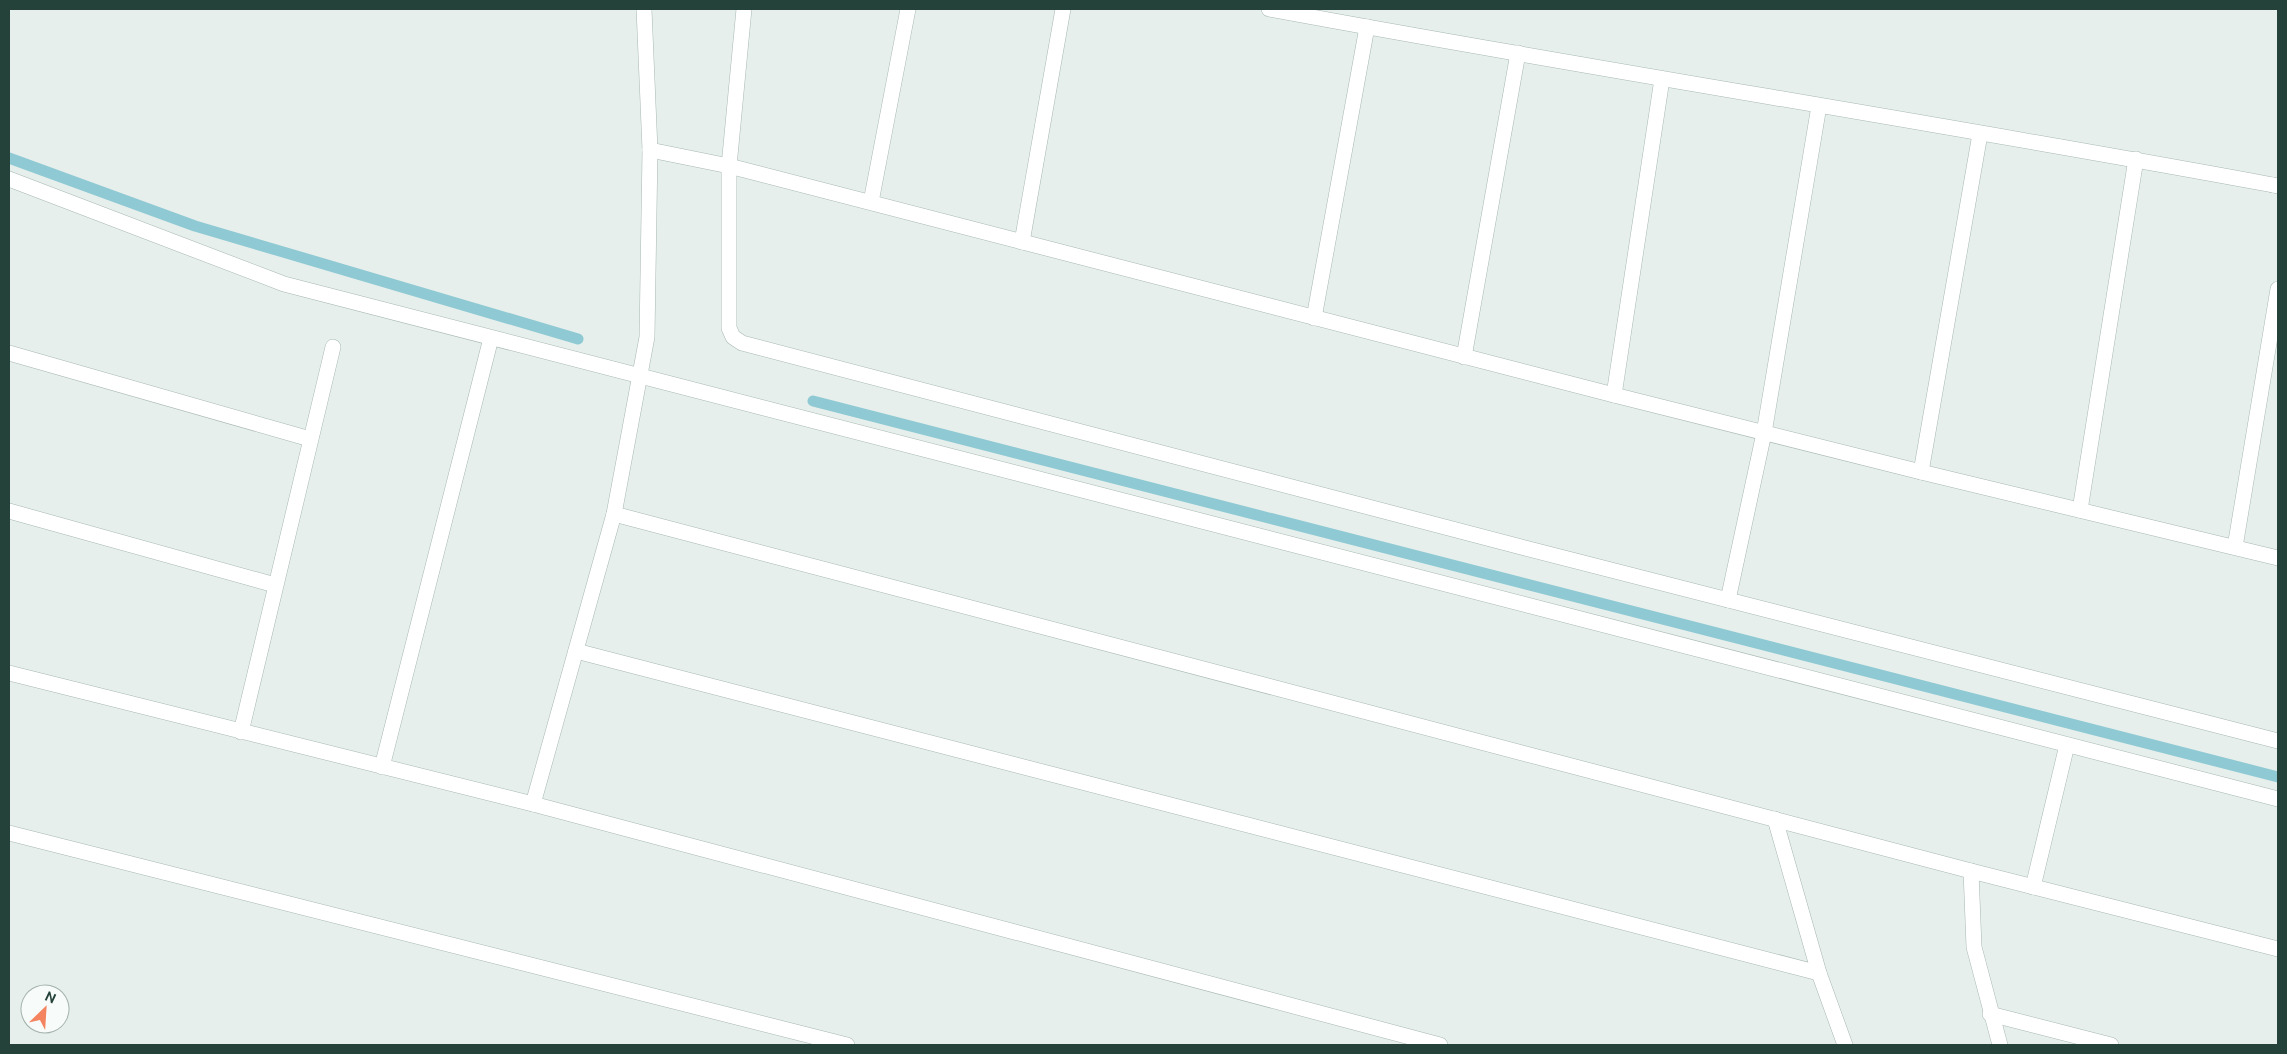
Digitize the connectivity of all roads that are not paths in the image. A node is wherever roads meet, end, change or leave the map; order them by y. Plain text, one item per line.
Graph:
1 (644, 9) edge
2 (744, 9) edge
3 (908, 9) edge
4 (1063, 9) edge
5 (1269, 9) edge
6 (1367, 27) junction
7 (1518, 52) junction
8 (1662, 79) junction
9 (1818, 106) junction
10 (1980, 134) junction
11 (650, 150) junction
12 (2136, 159) junction
13 (729, 166) junction
14 (9, 179) edge
15 (2276, 185) edge
16 (871, 202) junction
17 (1022, 242) junction
18 (2278, 289) edge
19 (1314, 318) junction
20 (491, 338) junction
21 (333, 347) dead end
22 (9, 353) edge
23 (1464, 357) junction
24 (639, 376) junction
25 (1614, 395) junction
26 (1764, 433) junction
27 (310, 440) junction
28 (1921, 472) junction
29 (2080, 510) junction
30 (9, 511) edge
31 (614, 514) junction
32 (2235, 547) junction
33 (2278, 558) edge
34 (275, 585) junction
35 (1728, 600) junction
36 (576, 651) junction
37 (9, 674) edge
38 (241, 732) junction
39 (2278, 741) edge
40 (2067, 745) junction
41 (382, 767) junction
42 (2278, 799) edge
43 (533, 804) junction
44 (1775, 819) junction
45 (9, 833) edge
46 (1971, 871) junction
47 (2033, 887) junction
48 (2278, 949) edge
49 (1819, 973) junction
50 (1990, 1014) junction
51 (1434, 1044) edge
52 (847, 1045) edge
53 (1845, 1045) edge
54 (2000, 1045) edge
55 (2111, 1045) edge

1 - 11 street
2 - 13 street
3 - 16 street
4 - 17 street
5 - 6 street
6 - 7 street
6 - 19 street
7 - 8 street
7 - 23 street
8 - 9 street
8 - 25 street
9 - 10 street
9 - 26 street
10 - 12 street
10 - 28 street
11 - 13 street
11 - 24 street
12 - 15 street
12 - 29 street
13 - 16 street
13 - 35 street
14 - 20 street
16 - 17 street
17 - 19 street
18 - 32 street
19 - 23 street
20 - 24 street
20 - 41 street
21 - 27 street
22 - 27 street
23 - 25 street
24 - 31 street
24 - 40 street
25 - 26 street
26 - 28 street
26 - 35 street
27 - 34 street
28 - 29 street
29 - 32 street
30 - 34 street
31 - 36 street
31 - 44 street
32 - 33 street
34 - 38 street
35 - 39 street
36 - 43 street
36 - 49 street
37 - 38 street
38 - 41 street
40 - 42 street
40 - 47 street
41 - 43 street
43 - 51 street
44 - 46 street
44 - 49 street
45 - 52 street
46 - 47 street
46 - 50 street
47 - 48 street
49 - 53 street
50 - 54 street
50 - 55 street

